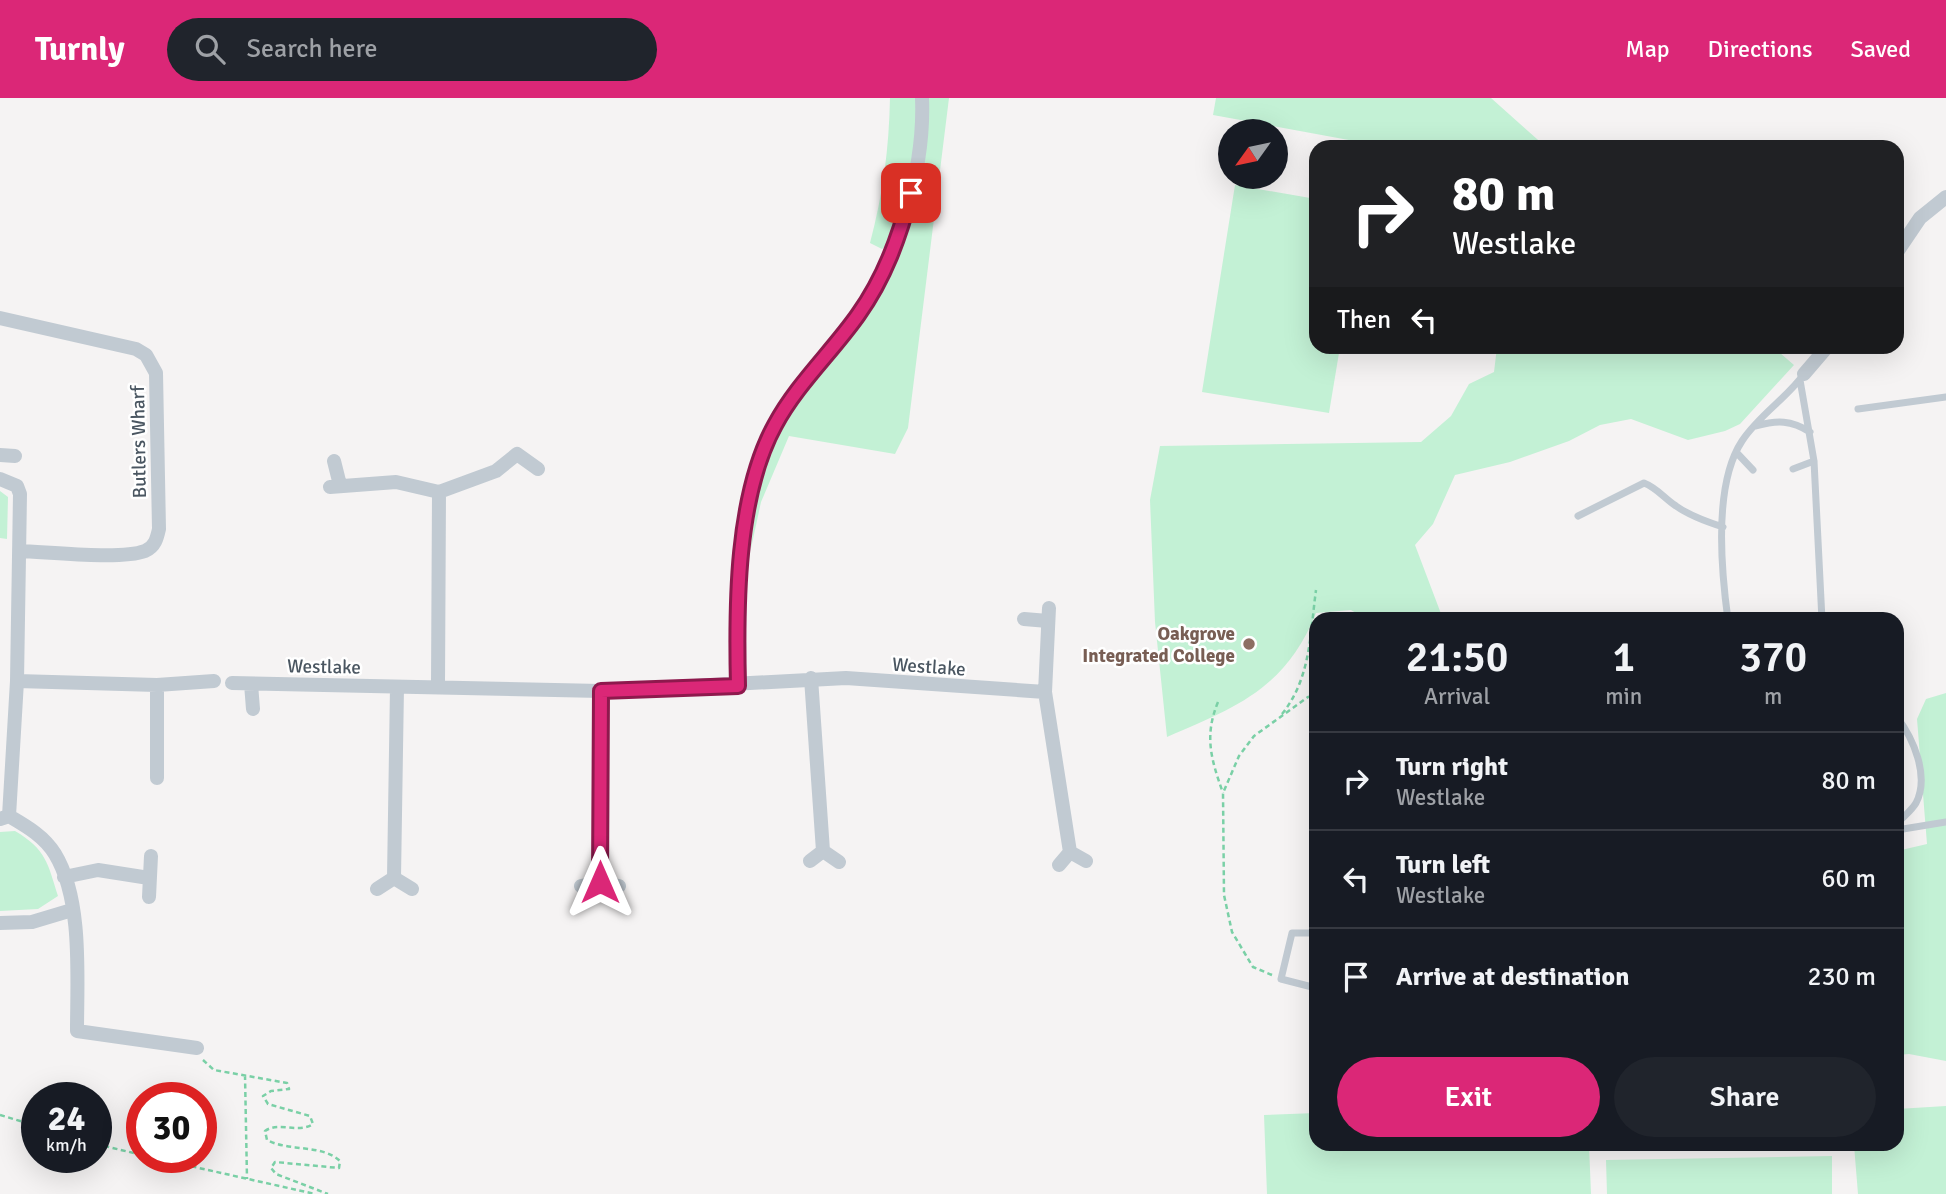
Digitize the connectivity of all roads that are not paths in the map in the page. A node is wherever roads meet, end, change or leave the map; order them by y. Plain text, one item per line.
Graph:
1 (922, 98) edge
2 (1946, 197) edge
3 (1904, 242) edge
4 (0, 318) edge
5 (1821, 354) edge
6 (1802, 377) junction
7 (1946, 397) edge
8 (1858, 409) dead end
9 (1755, 426) junction
10 (1810, 432) junction
11 (1735, 452) junction
12 (0, 455) edge
13 (15, 456) dead end
14 (334, 461) dead end
15 (1814, 461) junction
16 (1793, 468) dead end
17 (538, 469) dead end
18 (1753, 470) dead end
19 (0, 479) edge
20 (439, 492) junction
21 (1578, 516) dead end
22 (1723, 527) junction
23 (20, 551) junction
24 (1727, 612) edge
25 (1822, 612) edge
26 (1024, 619) dead end
27 (811, 678) junction
28 (17, 681) junction
29 (214, 681) dead end
30 (232, 683) dead end
31 (251, 684) junction
32 (157, 685) junction
33 (438, 685) junction
34 (738, 686) junction
35 (397, 687) junction
36 (601, 691) junction
37 (1045, 692) junction
38 (253, 709) dead end
39 (1904, 726) edge
40 (157, 778) dead end
41 (1904, 816) edge
42 (4, 818) edge
43 (1946, 822) edge
44 (1904, 829) edge
45 (823, 851) junction
46 (1070, 852) junction
47 (151, 856) dead end
48 (810, 861) dead end
49 (1086, 861) dead end
50 (839, 862) dead end
51 (1059, 864) dead end
52 (64, 877) junction
53 (149, 878) junction
54 (394, 878) junction
55 (600, 882) junction
56 (581, 886) dead end
57 (619, 886) dead end
58 (377, 889) dead end
59 (412, 889) dead end
60 (149, 897) dead end
61 (72, 909) junction
62 (0, 923) edge
63 (1309, 933) edge
64 (1309, 986) edge
65 (197, 1048) road end

1 - 34 street
2 - 3 street
4 - 23 street, Butlers Wharf
5 - 6 street
6 - 9 lane
6 - 10 lane
7 - 8 lane
9 - 10 lane
9 - 11 lane
10 - 15 lane
11 - 18 lane
11 - 22 lane
12 - 13 street
14 - 20 street
15 - 16 lane
15 - 25 lane
17 - 20 street
19 - 23 street
20 - 33 street
21 - 22 lane
22 - 24 lane
23 - 28 street
26 - 37 street
27 - 34 street, Westlake
27 - 37 street, Westlake
27 - 45 street
28 - 32 street
28 - 42 street
29 - 32 street
30 - 31 street, Westlake
31 - 35 street, Westlake
31 - 38 street
32 - 40 street
33 - 35 street, Westlake
33 - 36 street, Westlake
34 - 36 street, Westlake
35 - 54 street
36 - 55 street
37 - 46 street
39 - 41 lane
42 - 52 street
43 - 44 lane
45 - 48 street
45 - 50 street
46 - 49 street
46 - 51 street
47 - 53 street
52 - 53 street
52 - 61 street
53 - 60 street
54 - 58 street
54 - 59 street
55 - 56 street
55 - 57 street
61 - 62 street
61 - 65 street
63 - 64 lane

